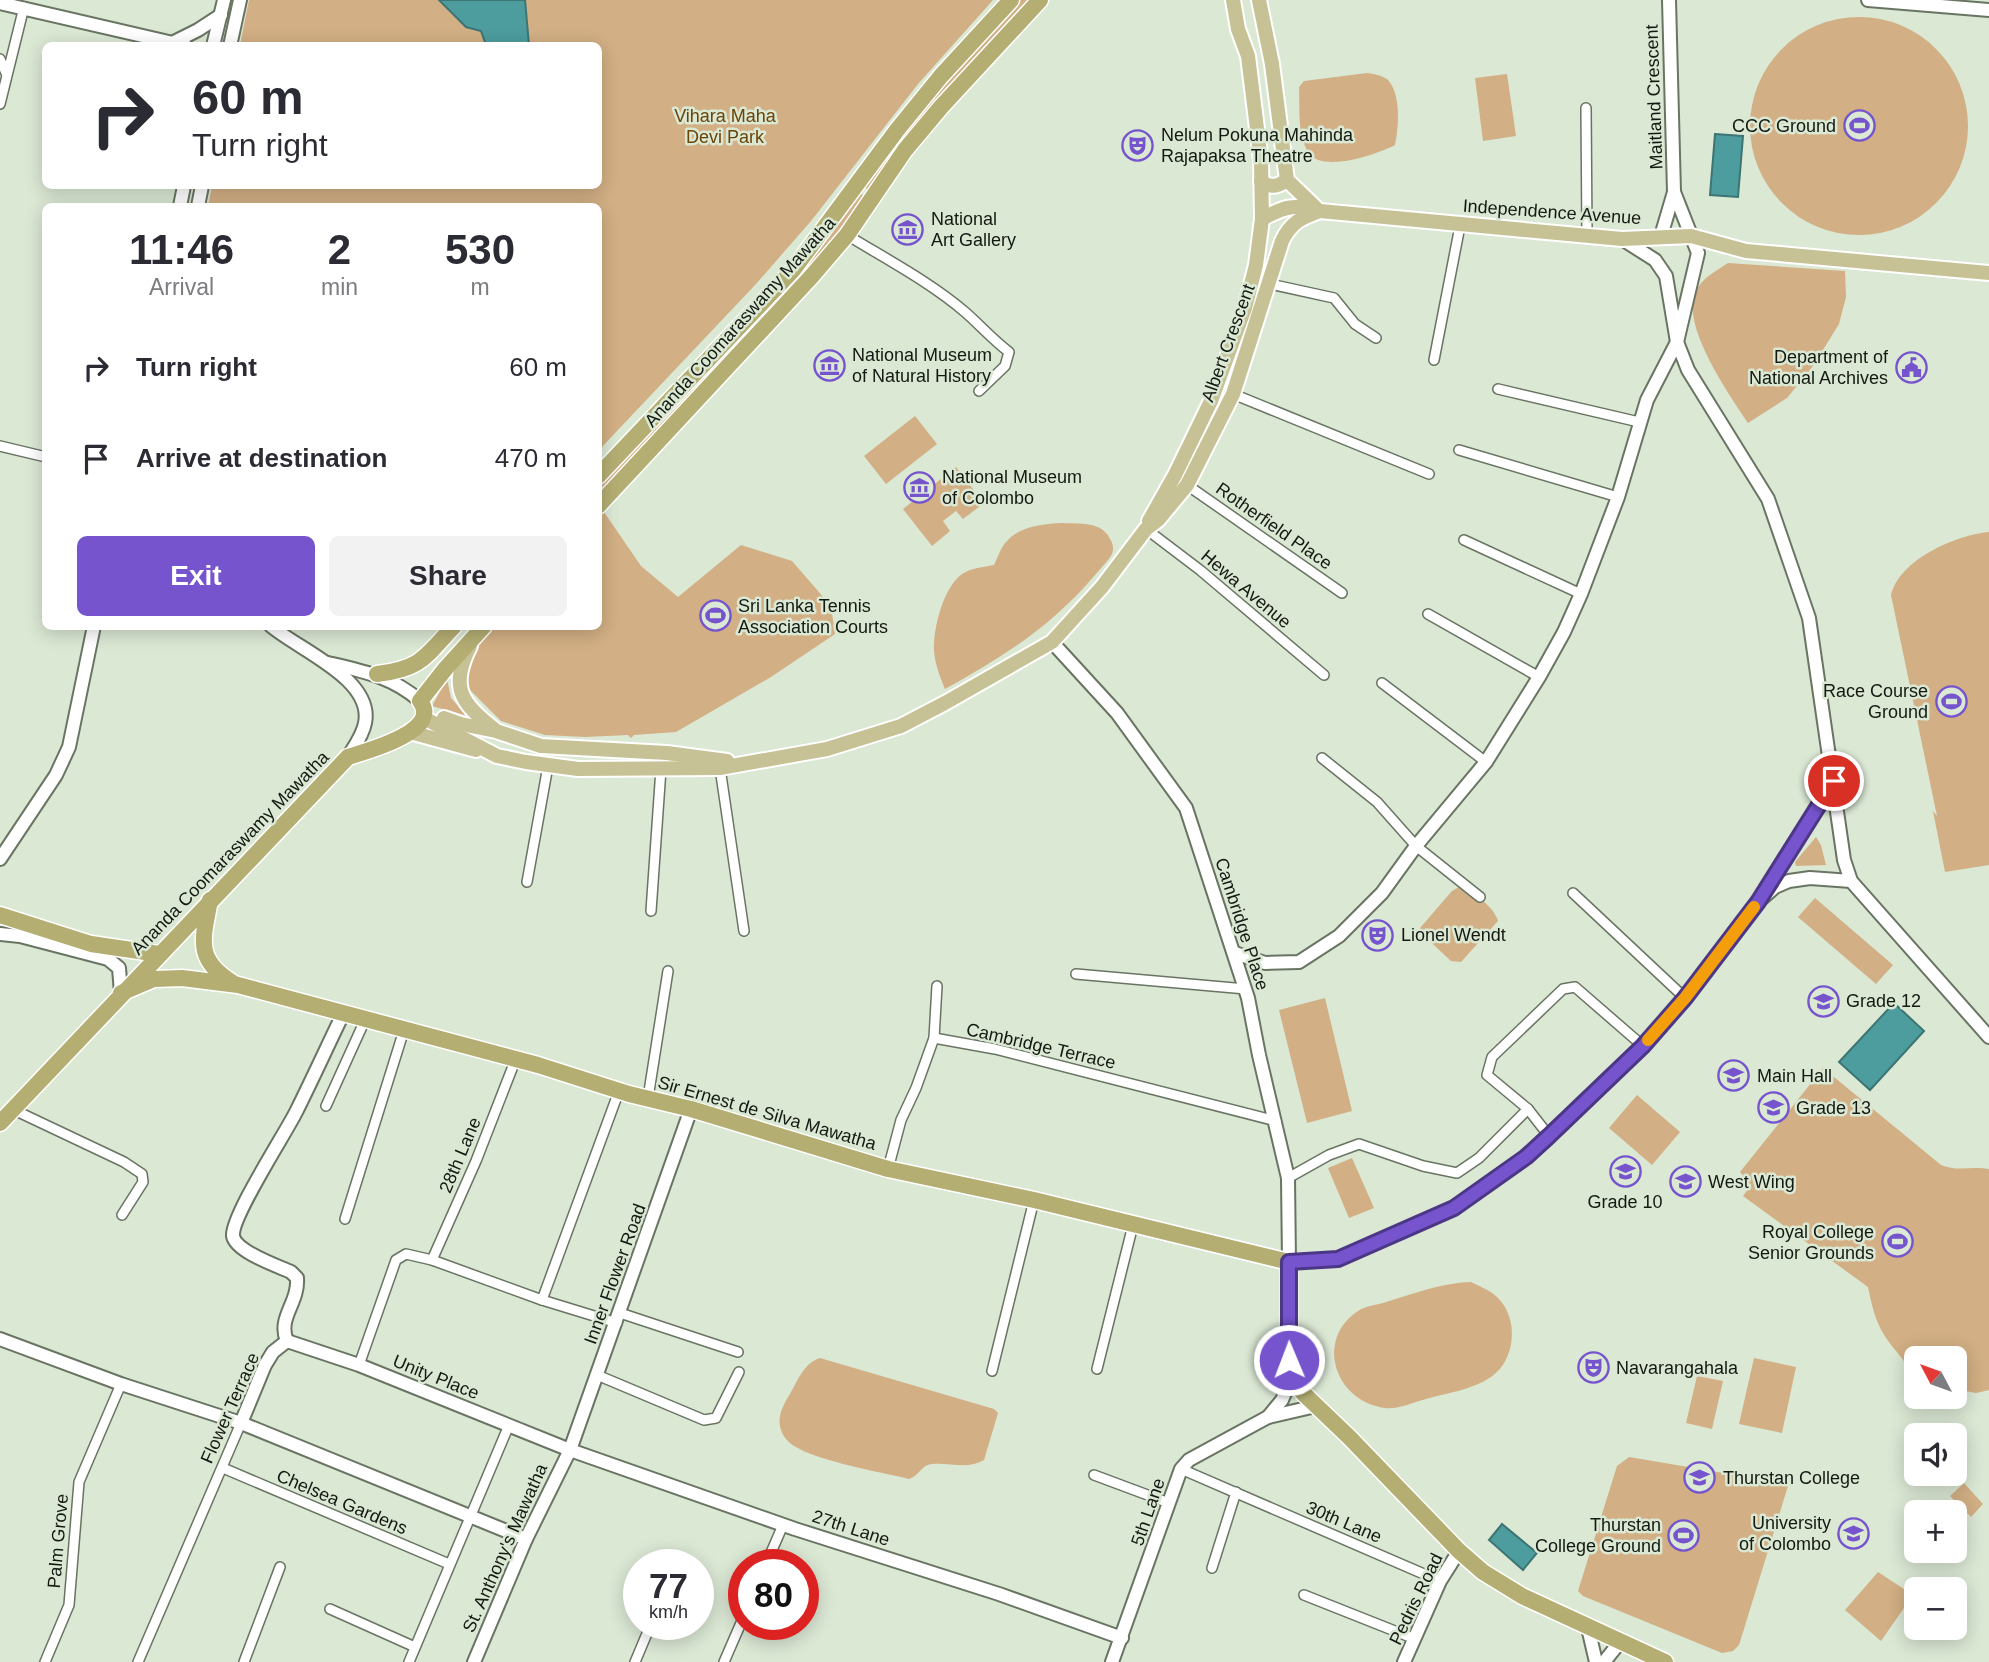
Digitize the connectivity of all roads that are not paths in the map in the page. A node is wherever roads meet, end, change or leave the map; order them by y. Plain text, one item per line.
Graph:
1 (224, 0) edge
2 (240, 0) edge
3 (1011, 0) edge
4 (1040, 0) edge
5 (1233, 0) edge
6 (1259, 0) edge
7 (1669, 0) edge
8 (1868, 0) edge
9 (0, 3) edge
10 (24, 8) junction
11 (1989, 9) edge
12 (220, 15) junction
13 (168, 42) edge
14 (174, 42) edge
15 (214, 42) edge
16 (231, 42) edge
17 (0, 59) edge
18 (6, 73) junction
19 (0, 104) edge
20 (1586, 108) dead end
21 (1287, 180) junction
22 (1261, 181) junction
23 (1674, 192) junction
24 (1320, 211) junction
25 (1262, 219) junction
26 (1460, 226) junction
27 (847, 235) junction
28 (1587, 235) junction
29 (1661, 236) junction
30 (1691, 236) junction
31 (1622, 239) junction
32 (1989, 273) edge
33 (1270, 284) junction
34 (1376, 338) dead end
35 (1677, 342) junction
36 (1231, 348) junction
37 (1434, 360) dead end
38 (1241, 370) junction
39 (1498, 389) dead end
40 (979, 391) dead end
41 (1233, 394) junction
42 (1639, 422) junction
43 (0, 446) edge
44 (1459, 450) dead end
45 (42, 456) edge
46 (602, 472) edge
47 (1429, 474) dead end
48 (1187, 485) junction
49 (1618, 497) junction
50 (602, 502) edge
51 (1146, 529) junction
52 (1465, 540) dead end
53 (1342, 593) dead end
54 (1581, 594) junction
55 (1428, 614) dead end
56 (93, 630) edge
57 (277, 630) edge
58 (450, 630) edge
59 (480, 631) edge
60 (1052, 642) junction
61 (324, 662) junction
62 (377, 674) junction
63 (1324, 675) dead end
64 (1539, 677) junction
65 (1382, 683) dead end
66 (423, 710) junction
67 (496, 731) junction
68 (410, 732) junction
69 (497, 756) junction
70 (348, 757) junction
71 (1322, 758) dead end
72 (1486, 762) junction
73 (746, 764) junction
74 (548, 766) junction
75 (720, 768) junction
76 (661, 769) junction
77 (1834, 781) junction
78 (1416, 845) junction
79 (0, 859) edge
80 (1851, 881) junction
81 (527, 882) dead end
82 (1573, 894) dead end
83 (1480, 897) dead end
84 (210, 900) junction
85 (1758, 902) junction
86 (651, 911) dead end
87 (0, 915) edge
88 (744, 931) dead end
89 (0, 934) edge
90 (1235, 953) junction
91 (159, 954) junction
92 (668, 971) dead end
93 (1076, 974) dead end
94 (238, 985) junction
95 (937, 986) dead end
96 (1246, 989) junction
97 (121, 993) junction
98 (1685, 998) junction
99 (343, 1014) junction
100 (365, 1020) junction
101 (404, 1030) junction
102 (1989, 1037) edge
103 (934, 1038) junction
104 (1643, 1046) junction
105 (515, 1061) junction
106 (619, 1091) junction
107 (648, 1098) junction
108 (326, 1106) dead end
109 (12, 1109) junction
110 (691, 1109) junction
111 (1528, 1109) junction
112 (1276, 1121) junction
113 (0, 1123) edge
114 (1549, 1136) junction
115 (888, 1169) junction
116 (1288, 1178) junction
117 (1034, 1200) junction
118 (122, 1215) dead end
119 (345, 1219) dead end
120 (1133, 1225) junction
121 (432, 1260) junction
122 (1289, 1262) junction
123 (542, 1300) junction
124 (618, 1318) junction
125 (287, 1341) junction
126 (1, 1343) edge
127 (738, 1352) dead end
128 (359, 1365) junction
129 (1097, 1369) dead end
130 (992, 1371) dead end
131 (740, 1373) dead end
132 (1293, 1374) junction
133 (597, 1375) junction
134 (121, 1384) junction
135 (1316, 1406) junction
136 (1268, 1418) junction
137 (241, 1423) junction
138 (509, 1425) junction
139 (570, 1450) junction
140 (223, 1468) junction
141 (1181, 1469) junction
142 (1094, 1475) dead end
143 (1236, 1492) junction
144 (1169, 1503) junction
145 (470, 1516) junction
146 (783, 1525) junction
147 (526, 1539) junction
148 (773, 1549) edge
149 (1459, 1551) junction
150 (449, 1564) junction
151 (280, 1567) dead end
152 (1212, 1568) dead end
153 (1440, 1581) junction
154 (1304, 1595) dead end
155 (330, 1609) dead end
156 (1588, 1628) junction
157 (1122, 1638) junction
158 (1415, 1639) junction
159 (644, 1640) edge
160 (734, 1640) edge
161 (1620, 1642) junction
162 (415, 1647) junction
163 (45, 1662) edge
164 (138, 1662) edge
165 (244, 1662) edge
166 (409, 1662) edge
167 (474, 1662) edge
168 (635, 1662) edge
169 (724, 1662) edge
170 (1112, 1662) edge
171 (1404, 1662) edge
172 (1596, 1662) edge
173 (1604, 1662) edge
174 (1665, 1662) edge

1 - 12 main road
2 - 16 main road
3 - 46 highway, Ananda Coomaraswamy Mawatha
4 - 27 highway, Ananda Coomaraswamy Mawatha
5 - 22 main road, Albert Crescent
6 - 21 main road
7 - 23 main road, Maitland Crescent
8 - 11 main road
9 - 10 main road
10 - 13 main road
10 - 18 street
12 - 14 main road
12 - 15 main road
17 - 18 street
18 - 19 street
20 - 28 street
21 - 22 main road
21 - 24 main road
22 - 25 main road, Albert Crescent
23 - 29 main road, Maitland Crescent
23 - 30 main road, Maitland Crescent
24 - 25 main road, Independence Avenue
24 - 26 main road, Independence Avenue
24 - 33 main road, Albert Crescent
25 - 36 main road, Albert Crescent
26 - 28 main road, Independence Avenue
26 - 37 street
27 - 40 street
27 - 50 highway, Ananda Coomaraswamy Mawatha
28 - 31 main road, Independence Avenue
29 - 30 main road, Independence Avenue
29 - 31 main road, Independence Avenue
30 - 32 main road, Independence Avenue
30 - 35 main road, Maitland Crescent
31 - 35 main road
33 - 34 street
33 - 38 main road, Albert Crescent
35 - 42 main road, Maitland Crescent
35 - 77 main road
36 - 38 main road
36 - 51 main road, Albert Crescent
38 - 41 main road, Albert Crescent
39 - 42 street
41 - 47 street
41 - 48 main road, Albert Crescent
42 - 49 main road, Maitland Crescent
43 - 45 street
44 - 49 street
48 - 51 main road, Albert Crescent
48 - 53 street, Rotherfield Place
49 - 54 main road, Maitland Crescent
51 - 60 main road, Albert Crescent
51 - 63 street, Hewa Avenue
52 - 54 street
54 - 64 main road, Maitland Crescent
55 - 64 street
56 - 79 main road
57 - 61 main road
58 - 62 highway
59 - 66 highway, Ananda Coomaraswamy Mawatha
59 - 67 main road
60 - 73 main road, Albert Crescent
60 - 90 main road, Cambridge Place
61 - 62 main road
61 - 70 main road
62 - 66 main road
64 - 72 main road, Maitland Crescent
65 - 72 street
66 - 67 main road
66 - 68 highway, Ananda Coomaraswamy Mawatha
66 - 69 main road
67 - 73 main road
68 - 69 main road
68 - 70 highway, Ananda Coomaraswamy Mawatha
69 - 74 main road, Albert Crescent
70 - 84 highway, Ananda Coomaraswamy Mawatha
71 - 78 street
72 - 78 main road, Maitland Crescent
73 - 75 main road, Albert Crescent
74 - 76 main road, Albert Crescent
74 - 81 street
75 - 76 main road, Albert Crescent
75 - 88 street
76 - 86 street
77 - 80 main road
77 - 85 main road
78 - 83 street
78 - 90 main road, Maitland Crescent
80 - 85 main road
80 - 102 main road
82 - 98 street
84 - 91 highway, Ananda Coomaraswamy Mawatha
84 - 94 highway, Sir Ernest de Silva Mawatha
85 - 98 main road
87 - 91 highway
89 - 97 main road
90 - 96 main road, Cambridge Place
91 - 97 highway, Ananda Coomaraswamy Mawatha
92 - 107 street
93 - 96 street
94 - 97 highway, Sir Ernest de Silva Mawatha
94 - 99 highway, Sir Ernest de Silva Mawatha
95 - 103 street
96 - 112 main road, Cambridge Place
97 - 109 highway, Ananda Coomaraswamy Mawatha
98 - 104 main road
99 - 100 highway, Sir Ernest de Silva Mawatha
99 - 125 main road
100 - 101 highway, Sir Ernest de Silva Mawatha
100 - 108 street
101 - 105 highway, Sir Ernest de Silva Mawatha
101 - 119 street
103 - 112 street, Cambridge Terrace
103 - 115 street
104 - 111 street
104 - 114 main road
105 - 106 highway, Sir Ernest de Silva Mawatha
105 - 121 street, 28th Lane
106 - 107 highway, Sir Ernest de Silva Mawatha
106 - 123 street
107 - 110 highway, Sir Ernest de Silva Mawatha
109 - 113 highway, Ananda Coomaraswamy Mawatha
109 - 118 street
110 - 115 highway, Sir Ernest de Silva Mawatha
110 - 124 main road, Inner Flower Road
111 - 114 street
111 - 116 street
112 - 116 main road, Cambridge Place
114 - 122 main road
115 - 117 highway, Sir Ernest de Silva Mawatha
116 - 122 main road, Cambridge Place
117 - 120 highway, Sir Ernest de Silva Mawatha
117 - 130 street
120 - 122 highway, Sir Ernest de Silva Mawatha
120 - 129 street
121 - 123 street
121 - 128 street
122 - 132 highway
123 - 124 street
124 - 127 street
124 - 133 main road, Inner Flower Road
125 - 128 main road, Unity Place
125 - 137 main road, Flower Terrace
126 - 134 main road
128 - 138 main road, Unity Place
131 - 133 street
132 - 135 highway
132 - 136 main road, 5th Lane
133 - 139 main road, Inner Flower Road
134 - 137 main road
134 - 163 street, Palm Grove
135 - 136 main road, 5th Lane
135 - 149 highway
136 - 141 main road, 5th Lane
137 - 140 street, Flower Terrace
137 - 145 main road
138 - 139 main road, Unity Place
138 - 145 street
139 - 146 main road, 27th Lane
139 - 147 main road, St. Anthony's Mawatha
140 - 150 street, Chelsea Gardens
140 - 164 street, Flower Terrace
141 - 143 street, 30th Lane
141 - 144 main road, 5th Lane
142 - 144 street
143 - 152 street
143 - 153 street, 30th Lane
144 - 157 main road, 5th Lane
145 - 147 main road
145 - 150 street
146 - 148 street
146 - 157 main road, 27th Lane
147 - 167 main road, St. Anthony's Mawatha
149 - 153 main road, Pedris Road
149 - 156 highway
150 - 162 street
151 - 165 street
153 - 158 main road, Pedris Road
154 - 158 street
155 - 162 street
156 - 161 highway
156 - 172 main road
157 - 170 main road, 5th Lane
158 - 171 main road, Pedris Road
159 - 168 street
160 - 169 street
161 - 173 main road
161 - 174 highway
162 - 166 street

